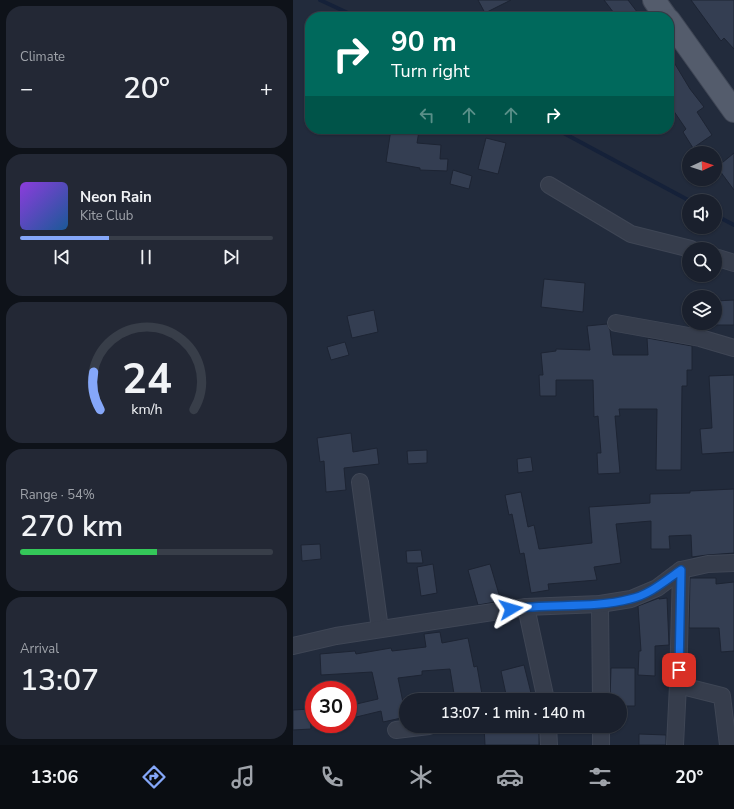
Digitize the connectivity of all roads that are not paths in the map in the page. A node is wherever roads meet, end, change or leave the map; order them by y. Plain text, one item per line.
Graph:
1 (654, 0) edge
2 (663, 12) edge
3 (674, 27) edge
4 (734, 111) edge
5 (549, 185) dead end
6 (682, 247) edge
7 (722, 259) edge
8 (734, 263) edge
9 (616, 323) dead end
10 (734, 348) edge
11 (360, 482) dead end
12 (734, 563) edge
13 (681, 570) junction
14 (600, 604) junction
15 (526, 607) junction
16 (381, 629) junction
17 (293, 646) edge
18 (678, 685) junction
19 (544, 693) edge
20 (601, 693) edge
21 (396, 730) dead end
22 (399, 730) edge
23 (548, 733) edge
24 (601, 733) edge
25 (549, 745) edge
26 (601, 745) edge
27 (675, 745) edge
28 (728, 745) edge

1 - 2 main road
3 - 4 main road
5 - 6 street
7 - 8 street
9 - 10 street
11 - 16 street
12 - 13 street
13 - 14 street
13 - 18 street
14 - 15 street
14 - 20 street
15 - 16 street
15 - 19 street
16 - 17 street
18 - 27 street
18 - 28 street
21 - 22 street
23 - 25 street
24 - 26 street

